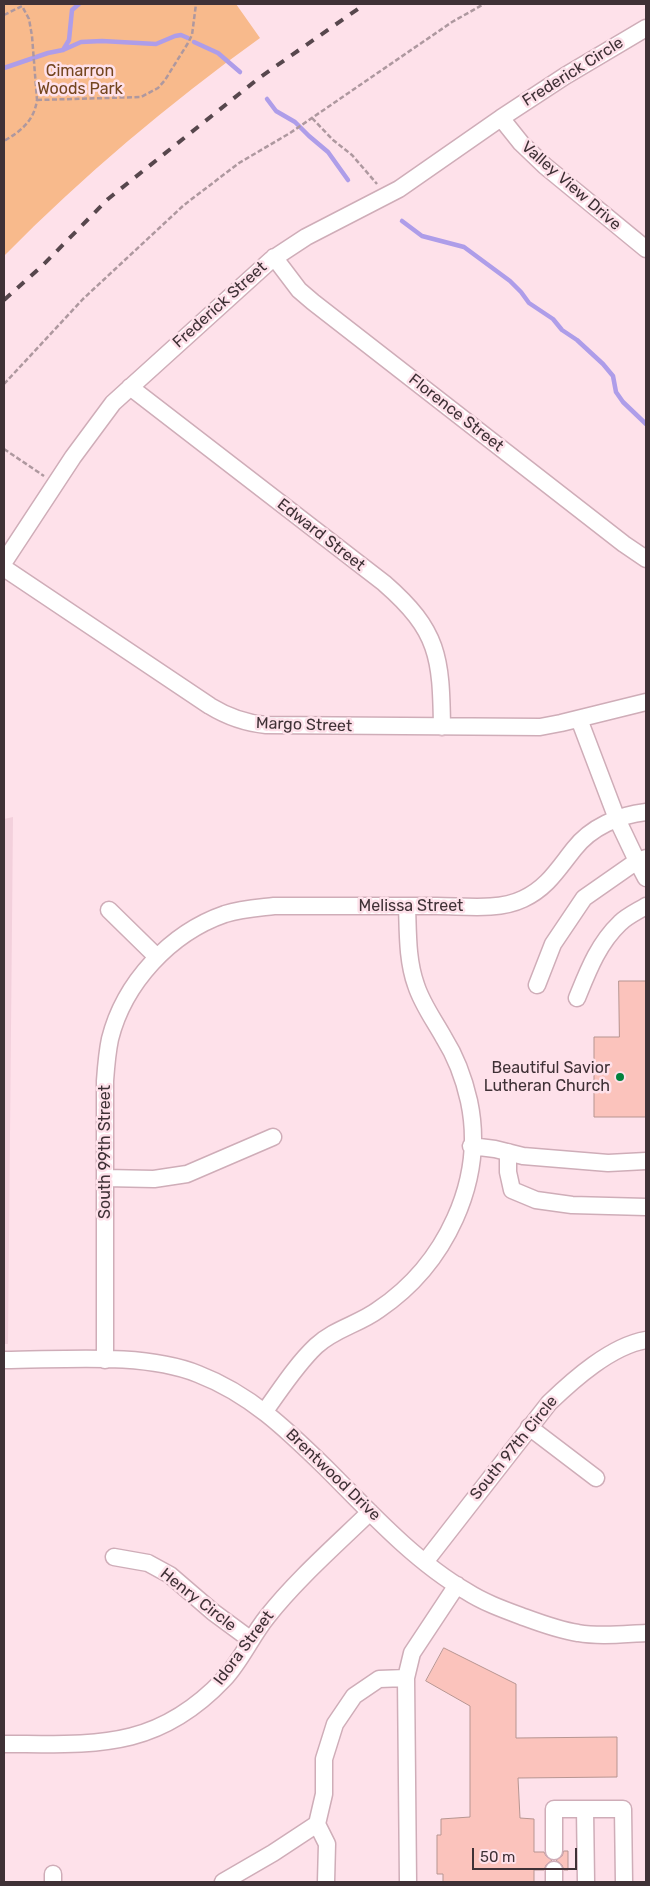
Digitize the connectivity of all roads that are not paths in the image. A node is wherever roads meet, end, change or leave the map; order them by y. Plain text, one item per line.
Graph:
1 (646, 28) edge
2 (501, 118) junction
3 (646, 249) edge
4 (274, 258) junction
5 (130, 387) junction
6 (646, 558) edge
7 (4, 562) edge
8 (4, 568) edge
9 (646, 702) edge
10 (579, 719) junction
11 (442, 727) junction
12 (646, 812) edge
13 (617, 819) junction
14 (641, 860) edge
15 (646, 878) edge
16 (407, 906) junction
17 (646, 906) edge
18 (109, 910) dead end
19 (157, 957) junction
20 (538, 985) dead end
21 (577, 998) dead end
22 (273, 1137) dead end
23 (471, 1146) junction
24 (508, 1152) junction
25 (646, 1161) edge
26 (105, 1178) junction
27 (646, 1207) edge
28 (646, 1340) edge
29 (4, 1360) edge
30 (106, 1360) junction
31 (265, 1411) junction
32 (529, 1428) junction
33 (596, 1478) dead end
34 (370, 1512) junction
35 (114, 1557) dead end
36 (424, 1562) junction
37 (457, 1585) junction
38 (646, 1633) edge
39 (251, 1640) junction
40 (406, 1678) junction
41 (4, 1744) edge
42 (585, 1809) junction
43 (317, 1824) junction
44 (554, 1851) dead end
45 (223, 1882) edge
46 (326, 1882) edge
47 (408, 1882) edge
48 (586, 1882) edge
49 (624, 1882) edge

1 - 2 street, Frederick Circle
2 - 3 street, Valley View Drive
2 - 4 street, Frederick Street
4 - 5 street, Frederick Street
4 - 6 street, Florence Street
5 - 7 street, Frederick Street
5 - 11 street, Edward Street
8 - 11 street, Margo Street
9 - 10 street, Margo Street
10 - 11 street, Margo Street
10 - 13 street
12 - 13 street, Melissa Street
13 - 14 street
13 - 16 street, Melissa Street
14 - 15 street
14 - 20 street
16 - 19 street, Melissa Street
16 - 23 street
17 - 21 street
18 - 19 street
19 - 26 street, South 99th Street
22 - 26 street
23 - 24 street
23 - 31 street
24 - 25 street
24 - 27 street
26 - 30 street, South 99th Street
28 - 32 street, South 97th Circle
29 - 30 street, Brentwood Drive
30 - 31 street, Brentwood Drive
31 - 34 street, Brentwood Drive
32 - 33 street
32 - 36 street, South 97th Circle
34 - 36 street, Brentwood Drive
34 - 39 street, Idora Street
35 - 39 street, Henry Circle
36 - 37 street, Brentwood Drive
37 - 38 street, Brentwood Drive
37 - 40 street
39 - 41 street, Idora Street
40 - 43 street
40 - 47 street
42 - 44 street
42 - 48 street
42 - 49 street
43 - 45 street
43 - 46 street

